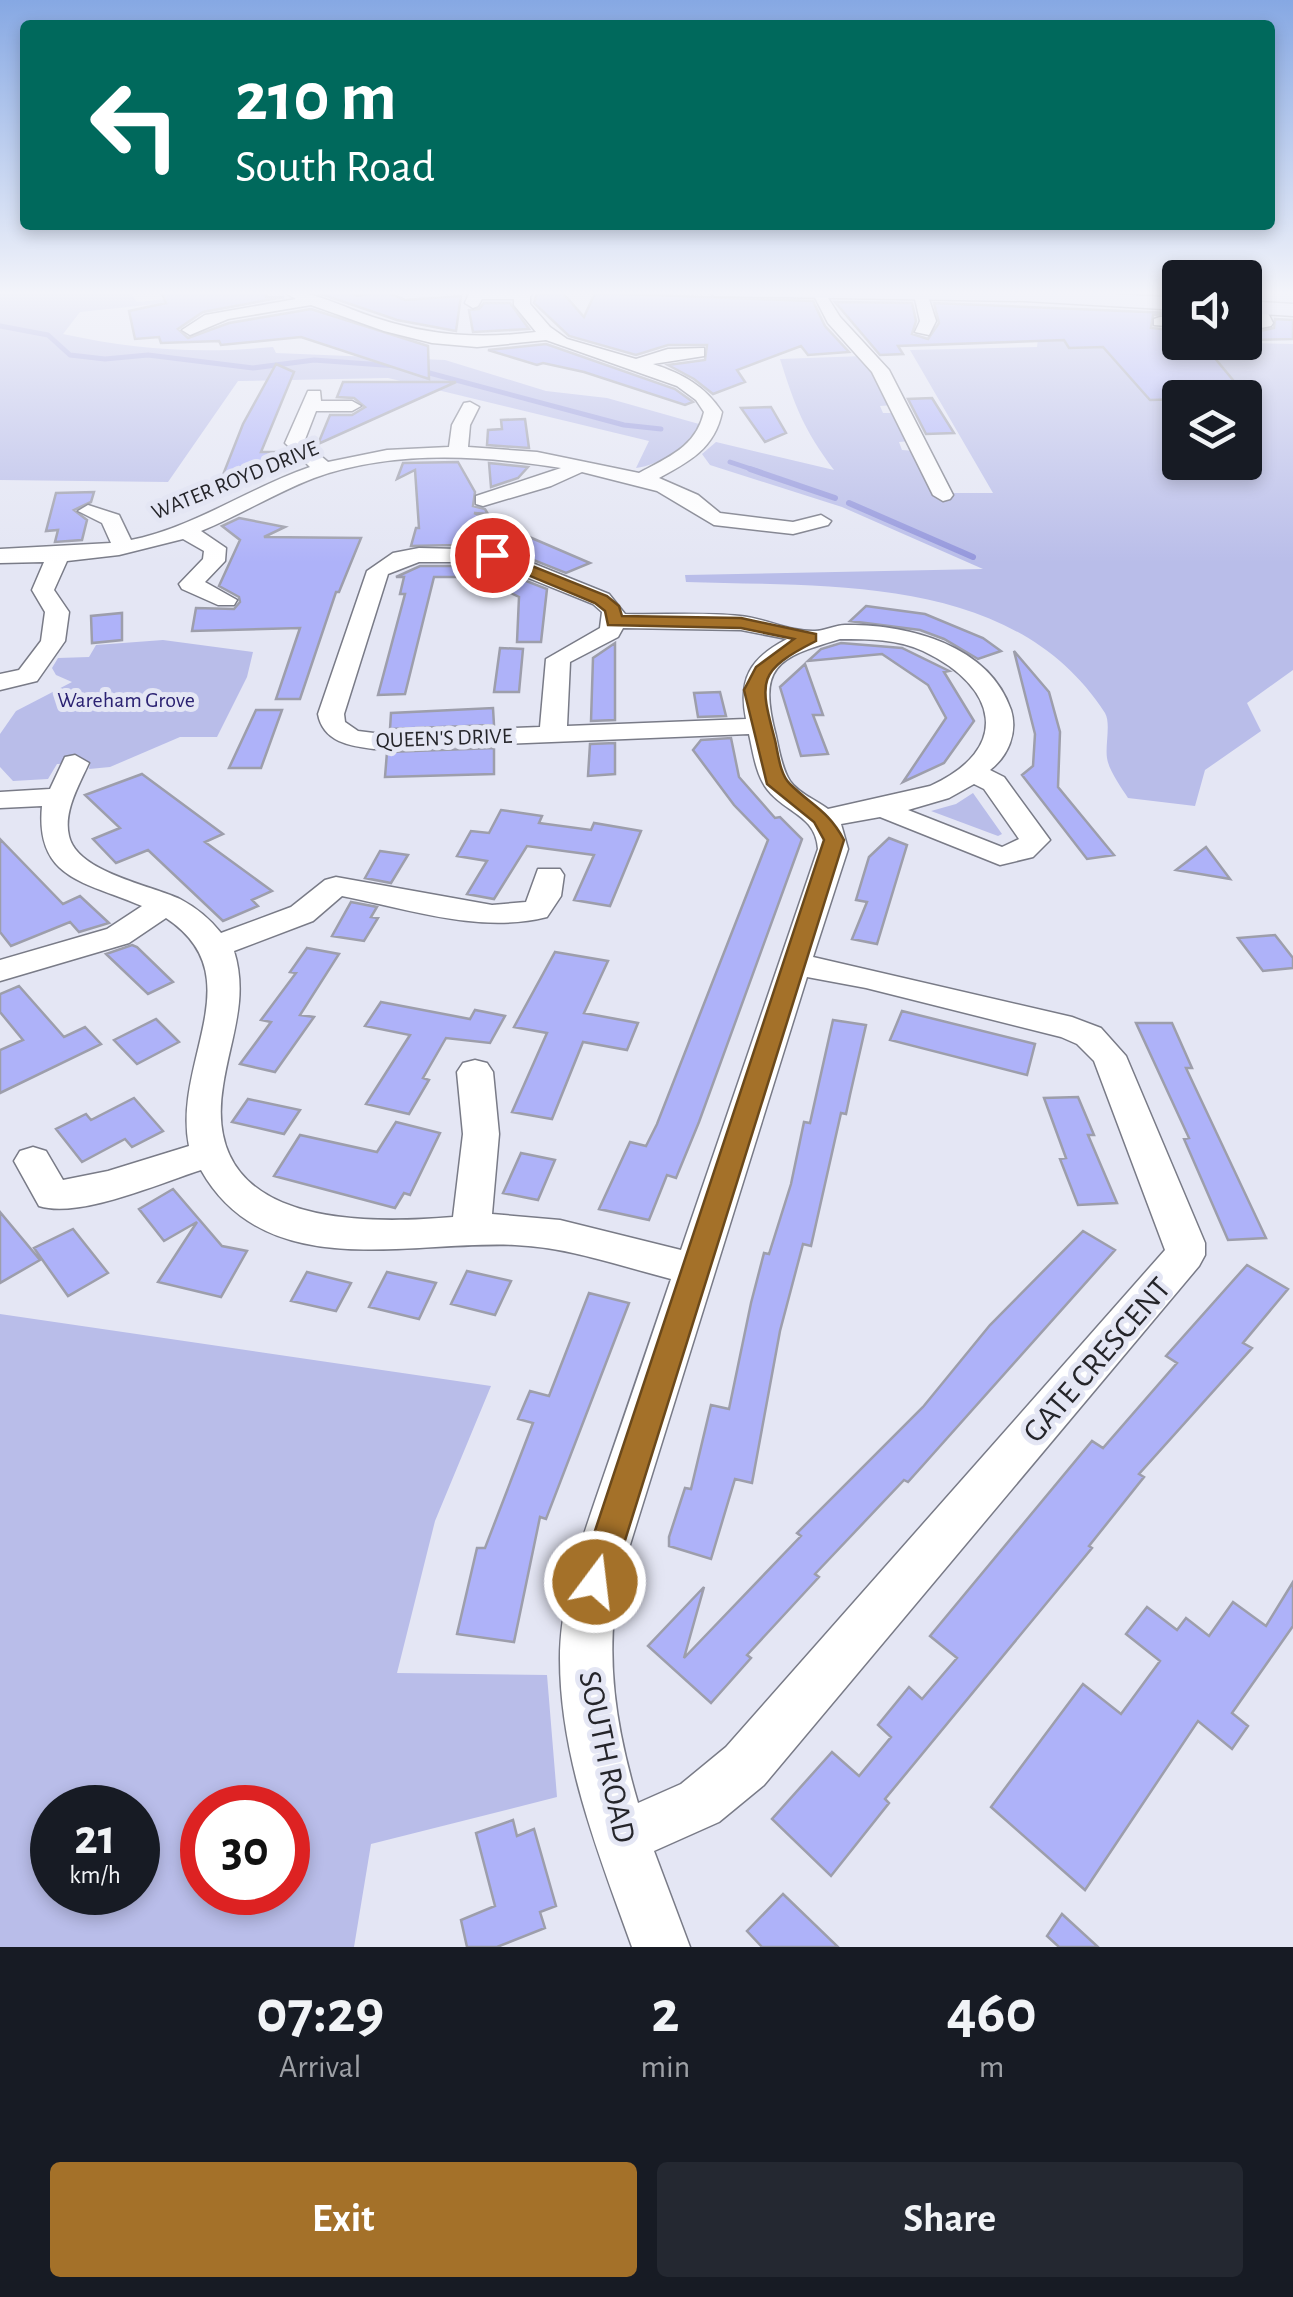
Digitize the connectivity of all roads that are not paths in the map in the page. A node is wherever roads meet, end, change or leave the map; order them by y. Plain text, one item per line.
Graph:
1 (681, 381) edge
2 (886, 381) edge
3 (352, 406) dead end
4 (472, 415) dead end
5 (458, 454) junction
6 (580, 465) junction
7 (324, 468) junction
8 (640, 480) junction
9 (943, 495) dead end
10 (483, 500) dead end
11 (88, 511) dead end
12 (714, 519) junction
13 (821, 521) dead end
14 (688, 522) dead end
15 (185, 531) junction
16 (125, 547) junction
17 (0, 556) edge
18 (58, 556) junction
19 (226, 600) dead end
20 (614, 621) junction
21 (810, 637) junction
22 (0, 682) edge
23 (762, 726) junction
24 (553, 734) junction
25 (75, 763) dead end
26 (974, 773) junction
27 (53, 797) junction
28 (0, 800) edge
29 (887, 807) junction
30 (823, 819) junction
31 (549, 874) dead end
32 (164, 905) junction
33 (218, 946) junction
34 (796, 965) junction
35 (0, 971) edge
36 (475, 1072) dead end
37 (210, 1153) junction
38 (34, 1161) dead end
39 (471, 1229) junction
40 (695, 1269) junction
41 (621, 1838) junction
42 (661, 1947) edge

1 - 8 street
2 - 9 street
3 - 7 street
4 - 5 street
5 - 6 street, WATER ROYD DRIVE
5 - 7 street, WATER ROYD DRIVE
6 - 8 street, WATER ROYD DRIVE
6 - 10 street
7 - 15 street, WATER ROYD DRIVE
8 - 12 street, WATER ROYD DRIVE
11 - 16 street
12 - 13 street, WATER ROYD DRIVE
12 - 14 street, WATER ROYD DRIVE
15 - 16 street, WATER ROYD DRIVE
15 - 19 street
16 - 18 street, WATER ROYD DRIVE
17 - 18 street, WATER ROYD DRIVE
18 - 22 street
20 - 21 street
20 - 24 street
20 - 24 street, QUEEN'S DRIVE
21 - 23 street
21 - 26 street
23 - 24 street, QUEEN'S DRIVE
23 - 30 street
25 - 27 street
26 - 29 street
26 - 29 street
27 - 28 street
27 - 32 street
29 - 30 street
30 - 34 street, SOUTH ROAD
31 - 33 street
32 - 33 street
32 - 35 street
33 - 37 street
34 - 40 street, SOUTH ROAD
34 - 41 street, GATE CRESCENT
36 - 39 street
37 - 38 street
37 - 39 street
39 - 40 street
40 - 41 street, SOUTH ROAD
41 - 42 street, SOUTH ROAD

